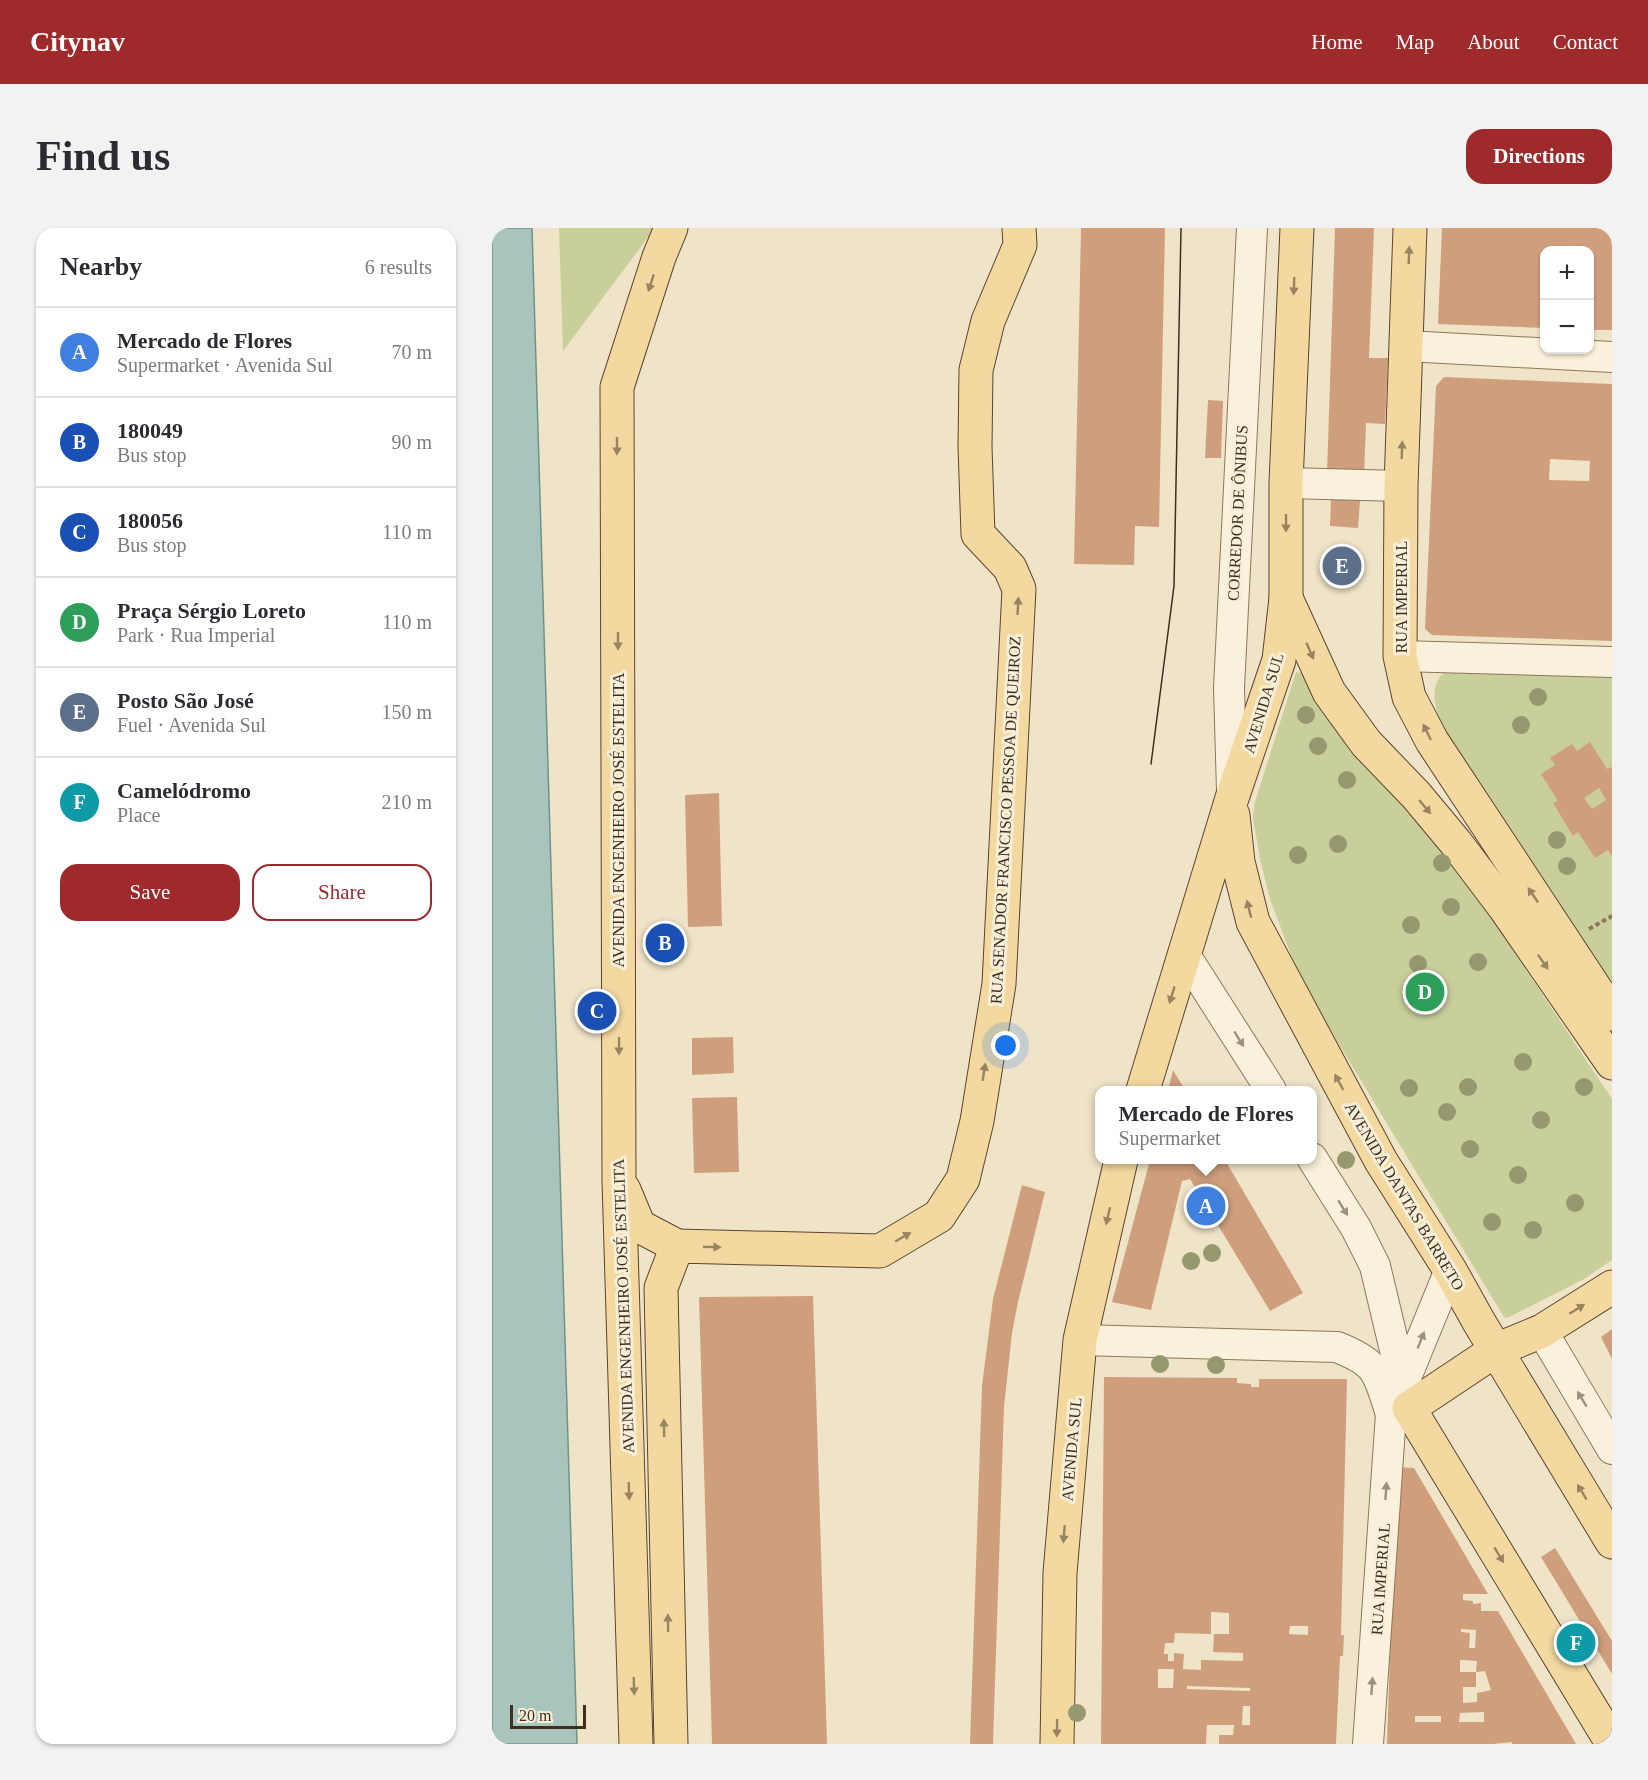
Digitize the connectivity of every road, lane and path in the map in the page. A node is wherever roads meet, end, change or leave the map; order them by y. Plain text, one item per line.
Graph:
1 (671, 228) edge
2 (1020, 228) edge
3 (1252, 228) edge
4 (1297, 228) edge
5 (1410, 228) edge
6 (1406, 346) junction
7 (1612, 357) edge
8 (1286, 483) junction
9 (1401, 486) junction
10 (1286, 598) junction
11 (1400, 656) junction
12 (1612, 662) edge
13 (1232, 798) junction
14 (1185, 955) junction
15 (1612, 1014) edge
16 (1612, 1063) edge
17 (1144, 1086) edge
18 (1268, 1086) edge
19 (1120, 1164) edge
20 (1316, 1164) edge
21 (619, 1180) junction
22 (677, 1246) junction
23 (1450, 1270) junction
24 (1612, 1287) edge
25 (1542, 1331) junction
26 (1080, 1340) junction
27 (1496, 1350) junction
28 (1401, 1402) junction
29 (1612, 1449) edge
30 (1612, 1542) edge
31 (1612, 1743) edge
32 (636, 1744) edge
33 (671, 1744) edge
34 (1057, 1744) edge
35 (1368, 1744) edge

1 -> 21 main road, AVENIDA ENGENHEIRO JOSÉ ESTELITA
22 -> 2 main road, RUA SENADOR FRANCISCO PESSOA DE QUEIROZ
3 - 13 street, CORREDOR DE ÔNIBUS
4 -> 8 main road, AVENIDA SUL
6 -> 5 main road, RUA IMPERIAL
6 - 7 street
9 -> 6 main road, RUA IMPERIAL
8 - 9 street
8 -> 10 main road, AVENIDA SUL
9 - 11 main road, RUA IMPERIAL
10 - 13 main road, AVENIDA SUL
10 -> 16 main road
11 - 12 street
15 -> 11 main road, RUA IMPERIAL
13 - 14 main road, AVENIDA SUL
23 -> 13 main road, AVENIDA DANTAS BARRETO
14 -> 17 main road, AVENIDA SUL
14 -> 18 street
19 -> 26 main road, AVENIDA SUL
20 -> 28 street
21 - 22 main road
21 -> 32 main road, AVENIDA ENGENHEIRO JOSÉ ESTELITA
33 -> 22 main road
23 - 27 main road, AVENIDA DANTAS BARRETO
28 -> 23 street, RUA IMPERIAL
25 -> 24 main road
25 - 27 main road
29 -> 25 street
26 - 28 street
26 -> 34 main road, AVENIDA SUL
27 - 28 main road
30 -> 27 main road, AVENIDA DANTAS BARRETO
28 -> 31 main road
35 -> 28 street, RUA IMPERIAL

